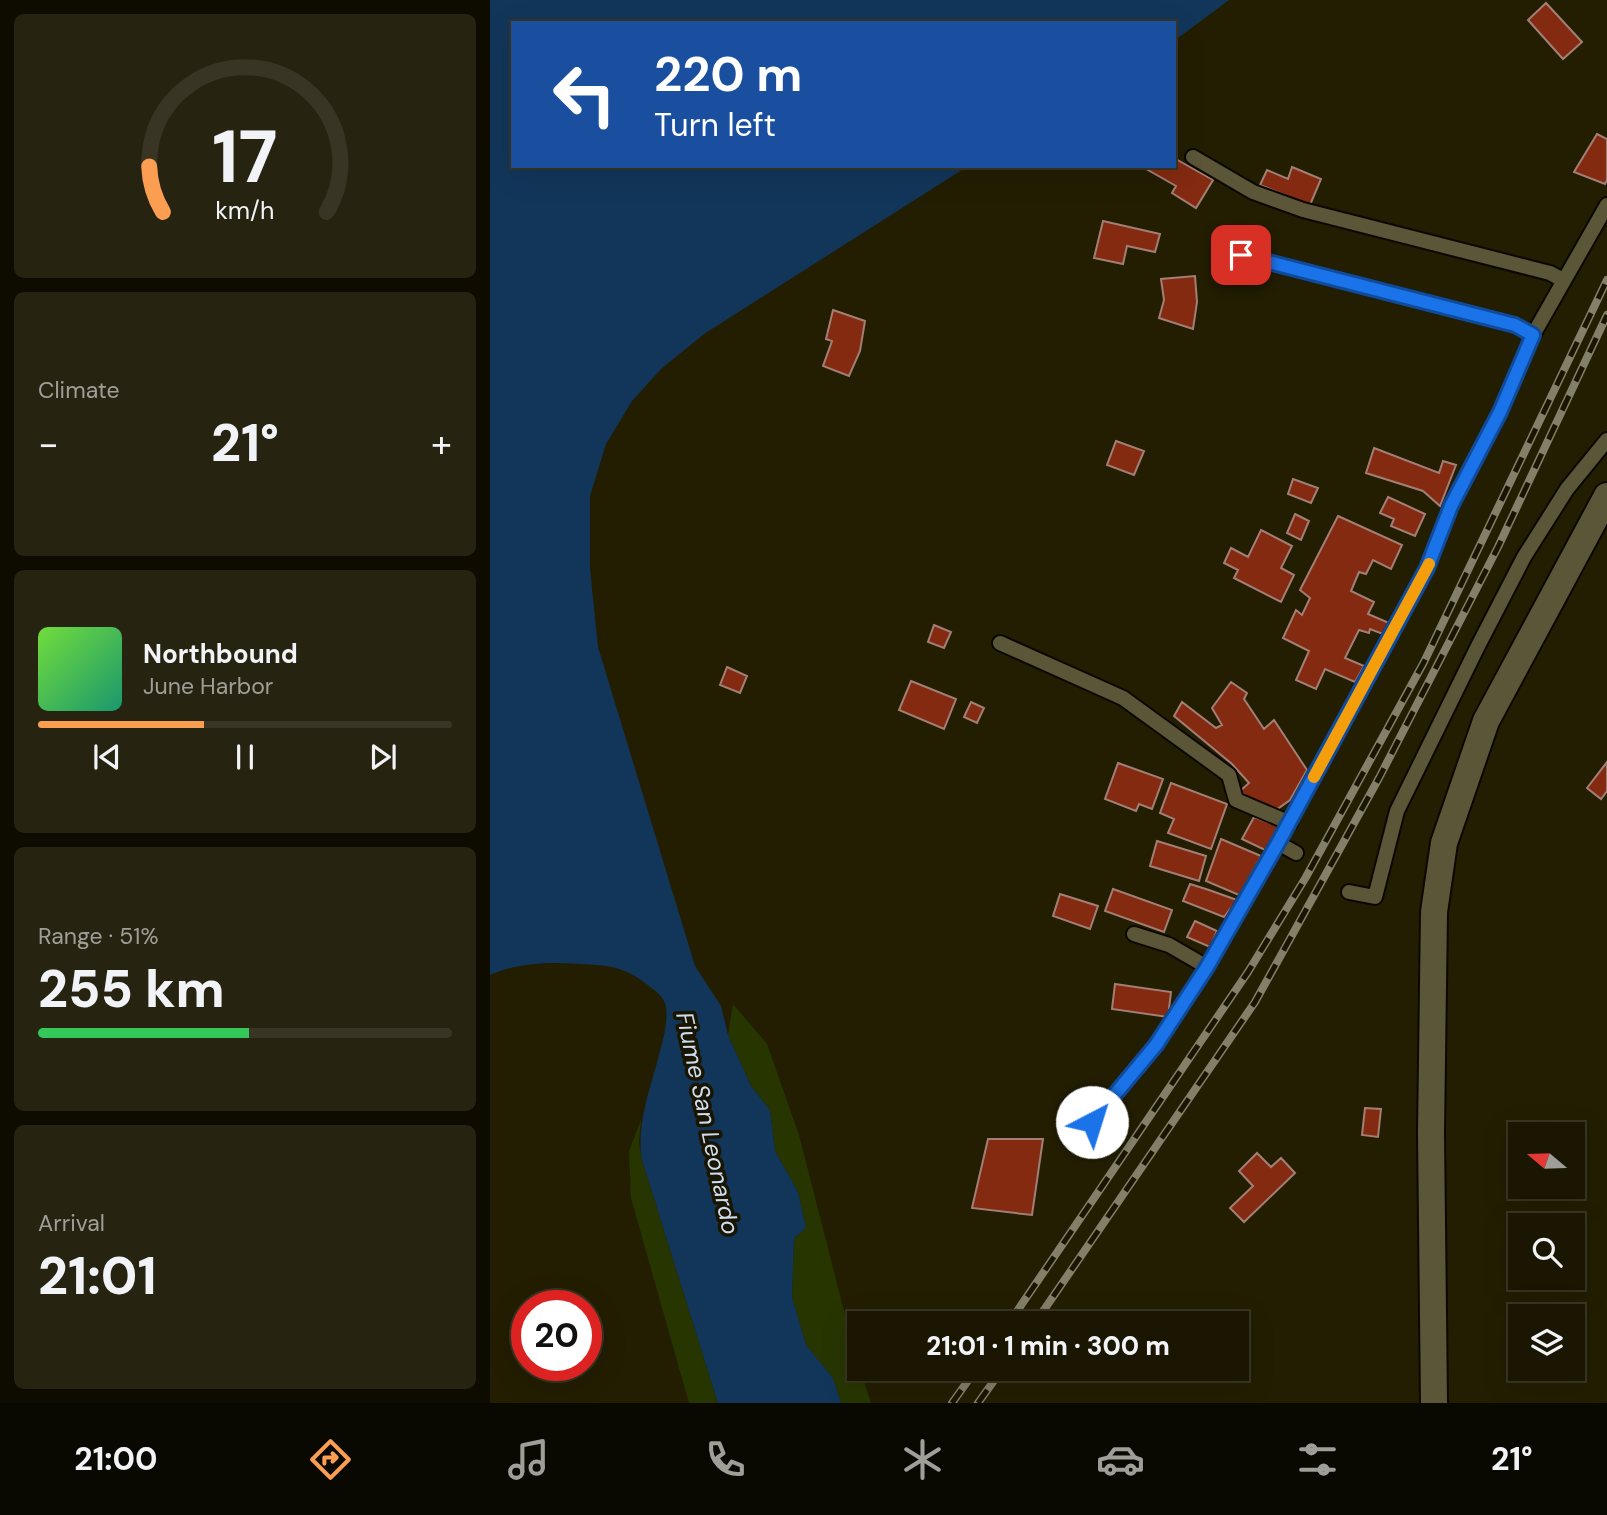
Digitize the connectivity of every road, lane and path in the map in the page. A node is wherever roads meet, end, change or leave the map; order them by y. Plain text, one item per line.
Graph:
1 (1193, 157) dead end
2 (1607, 205) edge
3 (1241, 255) dead end
4 (1563, 280) junction
5 (1533, 335) junction
6 (1607, 440) edge
7 (1607, 496) edge
8 (1000, 643) dead end
9 (1290, 822) junction
10 (1278, 843) junction
11 (1296, 853) dead end
12 (1349, 892) dead end
13 (1134, 934) dead end
14 (1207, 967) junction
15 (1092, 1122) dead end
16 (1434, 1403) edge

1 - 4 lane
2 - 4 lane
3 - 5 lane
4 - 5 lane
5 - 9 lane
6 - 12 lane
7 - 16 street
8 - 9 lane
9 - 10 lane
10 - 11 lane
10 - 14 lane
13 - 14 lane
14 - 15 lane

